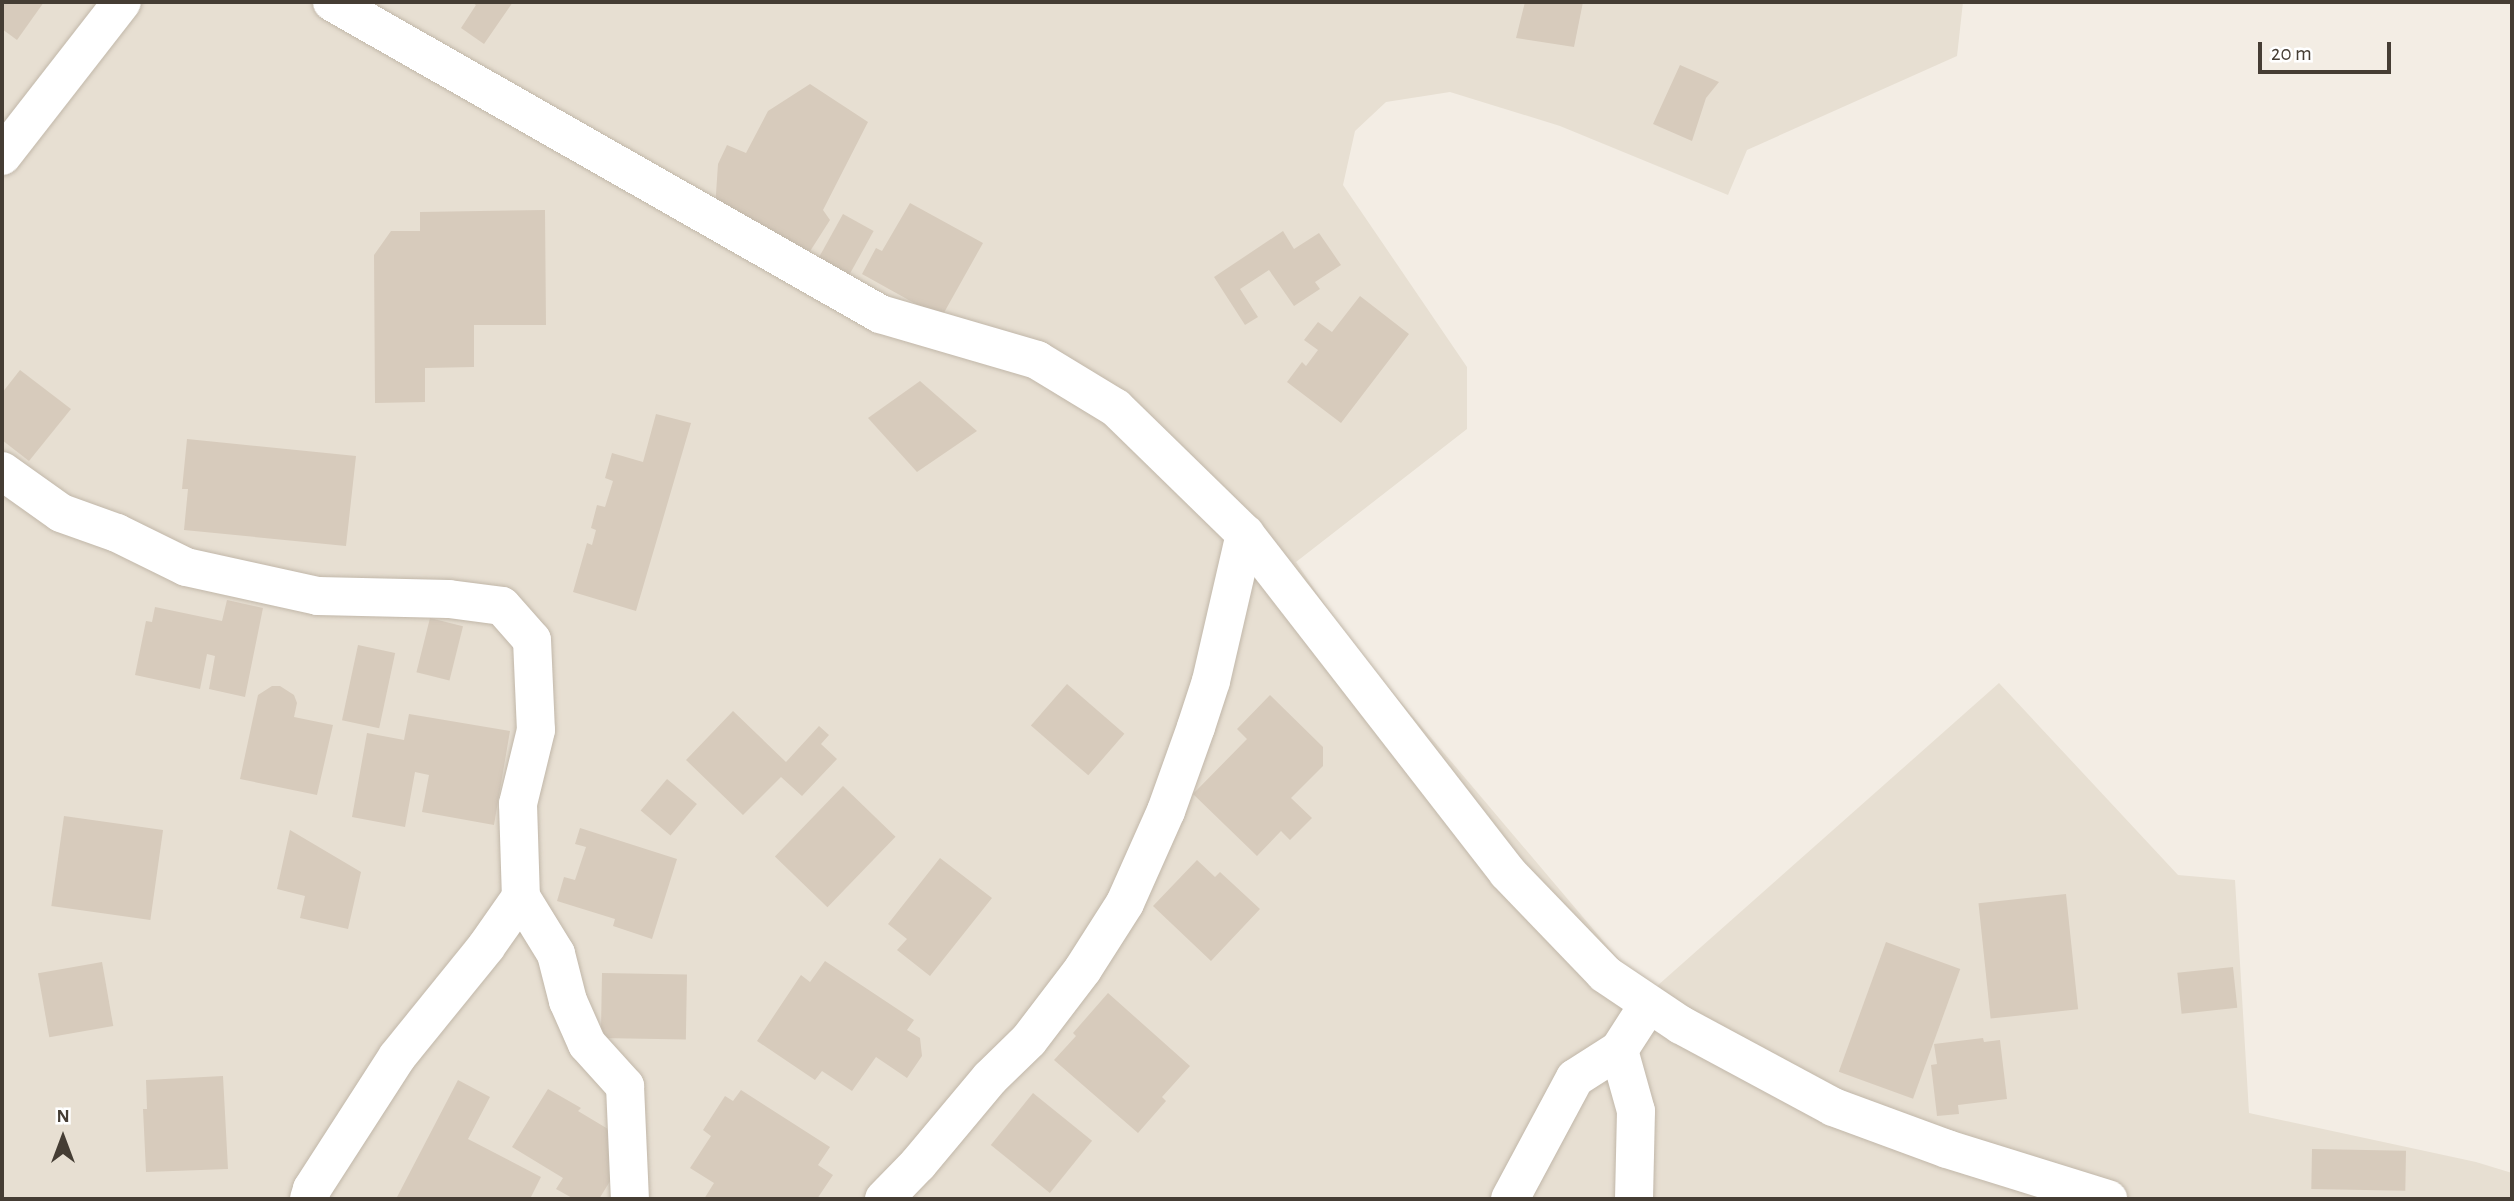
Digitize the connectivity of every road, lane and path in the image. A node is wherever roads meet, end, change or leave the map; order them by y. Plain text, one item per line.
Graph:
1 (122, 2) edge
2 (332, 2) edge
3 (2, 156) edge
4 (2, 471) edge
5 (1245, 534) junction
6 (521, 897) junction
7 (1648, 1006) junction
8 (1619, 1050) junction
9 (309, 1199) edge
10 (630, 1199) edge
11 (884, 1199) edge
12 (1510, 1199) edge
13 (1634, 1199) edge
14 (2108, 1199) edge

1 - 3 street
2 - 5 street
4 - 6 street
5 - 7 street
5 - 11 street
6 - 9 street
6 - 10 street
7 - 8 street
7 - 14 street
8 - 12 street
8 - 13 street

